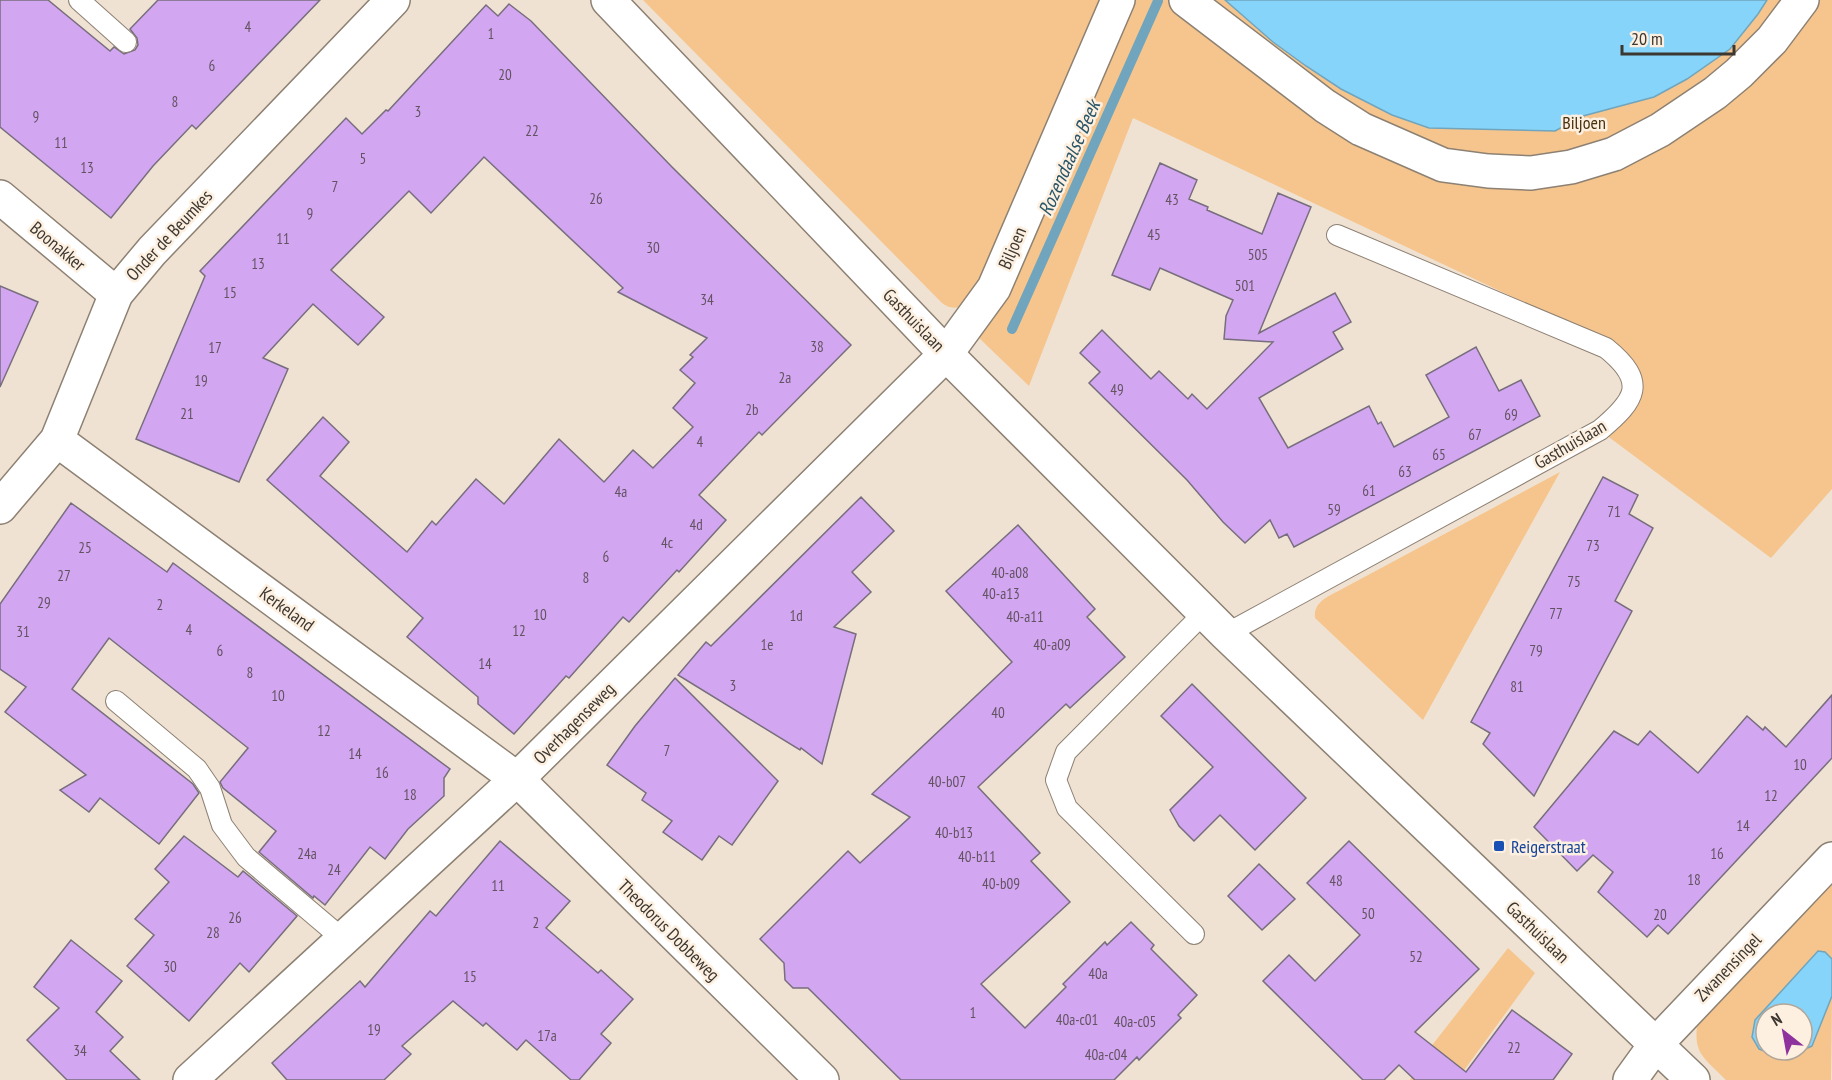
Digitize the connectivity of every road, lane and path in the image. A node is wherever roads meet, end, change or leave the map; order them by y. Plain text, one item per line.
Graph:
1 (79, 0) edge
2 (393, 0) edge
3 (608, 0) edge
4 (1118, 0) edge
5 (1186, 0) edge
6 (1802, 0) edge
7 (126, 42) dead end
8 (0, 197) edge
9 (1337, 235) dead end
10 (116, 294) junction
11 (946, 354) junction
12 (57, 440) junction
13 (0, 507) edge
14 (1215, 623) junction
15 (116, 701) dead end
16 (517, 779) junction
17 (1832, 859) edge
18 (1194, 934) dead end
19 (344, 940) junction
20 (1656, 1044) junction
21 (190, 1080) edge
22 (822, 1080) edge
23 (1629, 1080) edge
24 (1693, 1080) edge

1 - 7 lane
2 - 10 street, Onder de Beumkes
3 - 11 street, Gasthuislaan
4 - 11 street, Biljoen
5 - 6 street
8 - 10 street, Boonakker
9 - 14 lane, Gasthuislaan
10 - 12 street, Onder de Beumkes
11 - 14 street, Gasthuislaan
11 - 16 street, Overhagenseweg
12 - 13 street, Onder de Beumkes
12 - 16 street, Kerkeland
14 - 18 lane
14 - 20 street, Gasthuislaan
15 - 19 lane
16 - 19 street, Overhagenseweg
16 - 22 street, Theodorus Dobbeweg
17 - 20 street, Zwanensingel
19 - 21 street, Overhagenseweg
20 - 23 street, Zwanensingel
20 - 24 street, Gasthuislaan

